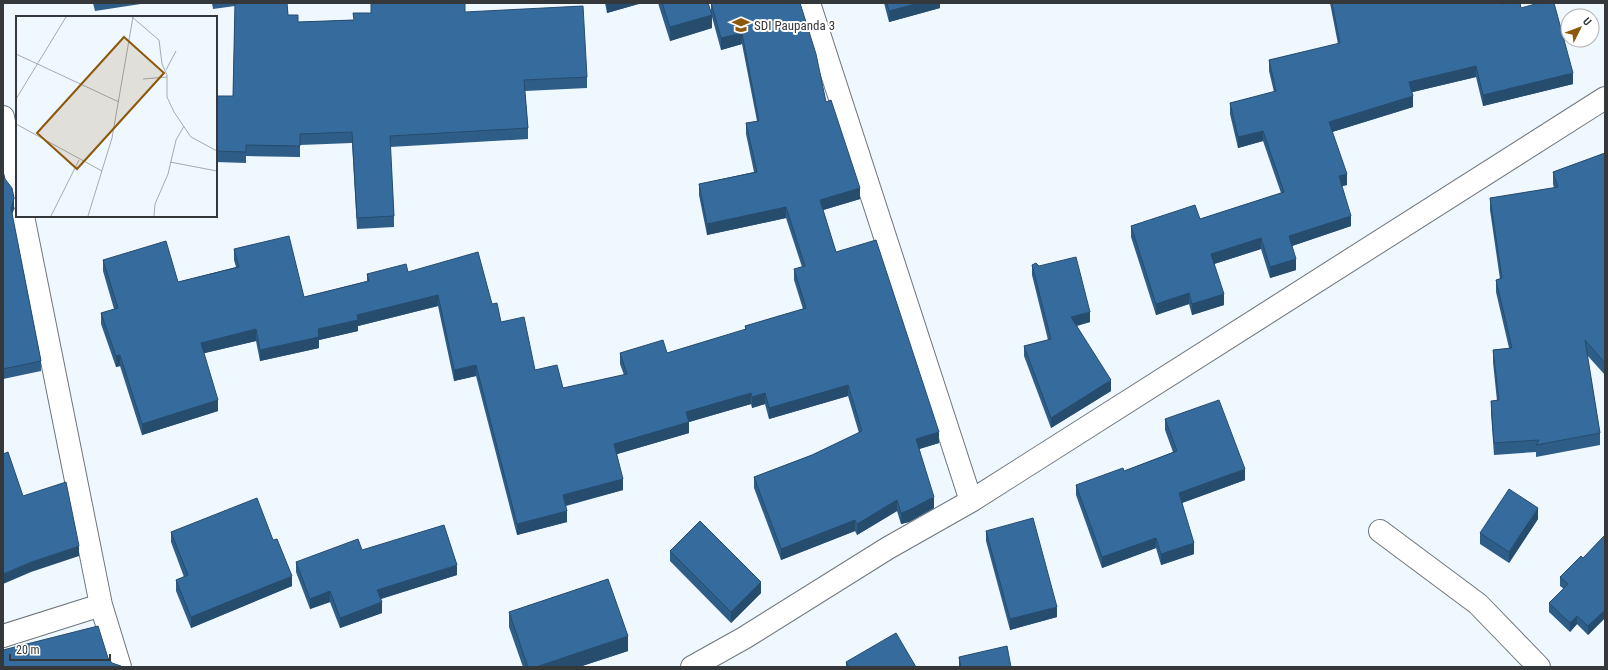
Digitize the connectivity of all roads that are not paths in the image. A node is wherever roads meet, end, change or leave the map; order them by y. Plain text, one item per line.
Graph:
1 (809, 3) edge
2 (1605, 98) edge
3 (3, 118) edge
4 (16, 182) edge
5 (23, 217) edge
6 (971, 501) junction
7 (1380, 531) dead end
8 (101, 605) junction
9 (3, 636) edge
10 (120, 667) edge
11 (692, 667) edge
12 (1539, 667) edge

1 - 6 street
2 - 6 street
3 - 4 street
5 - 8 street
6 - 11 street
7 - 12 street
8 - 9 street
8 - 10 street

